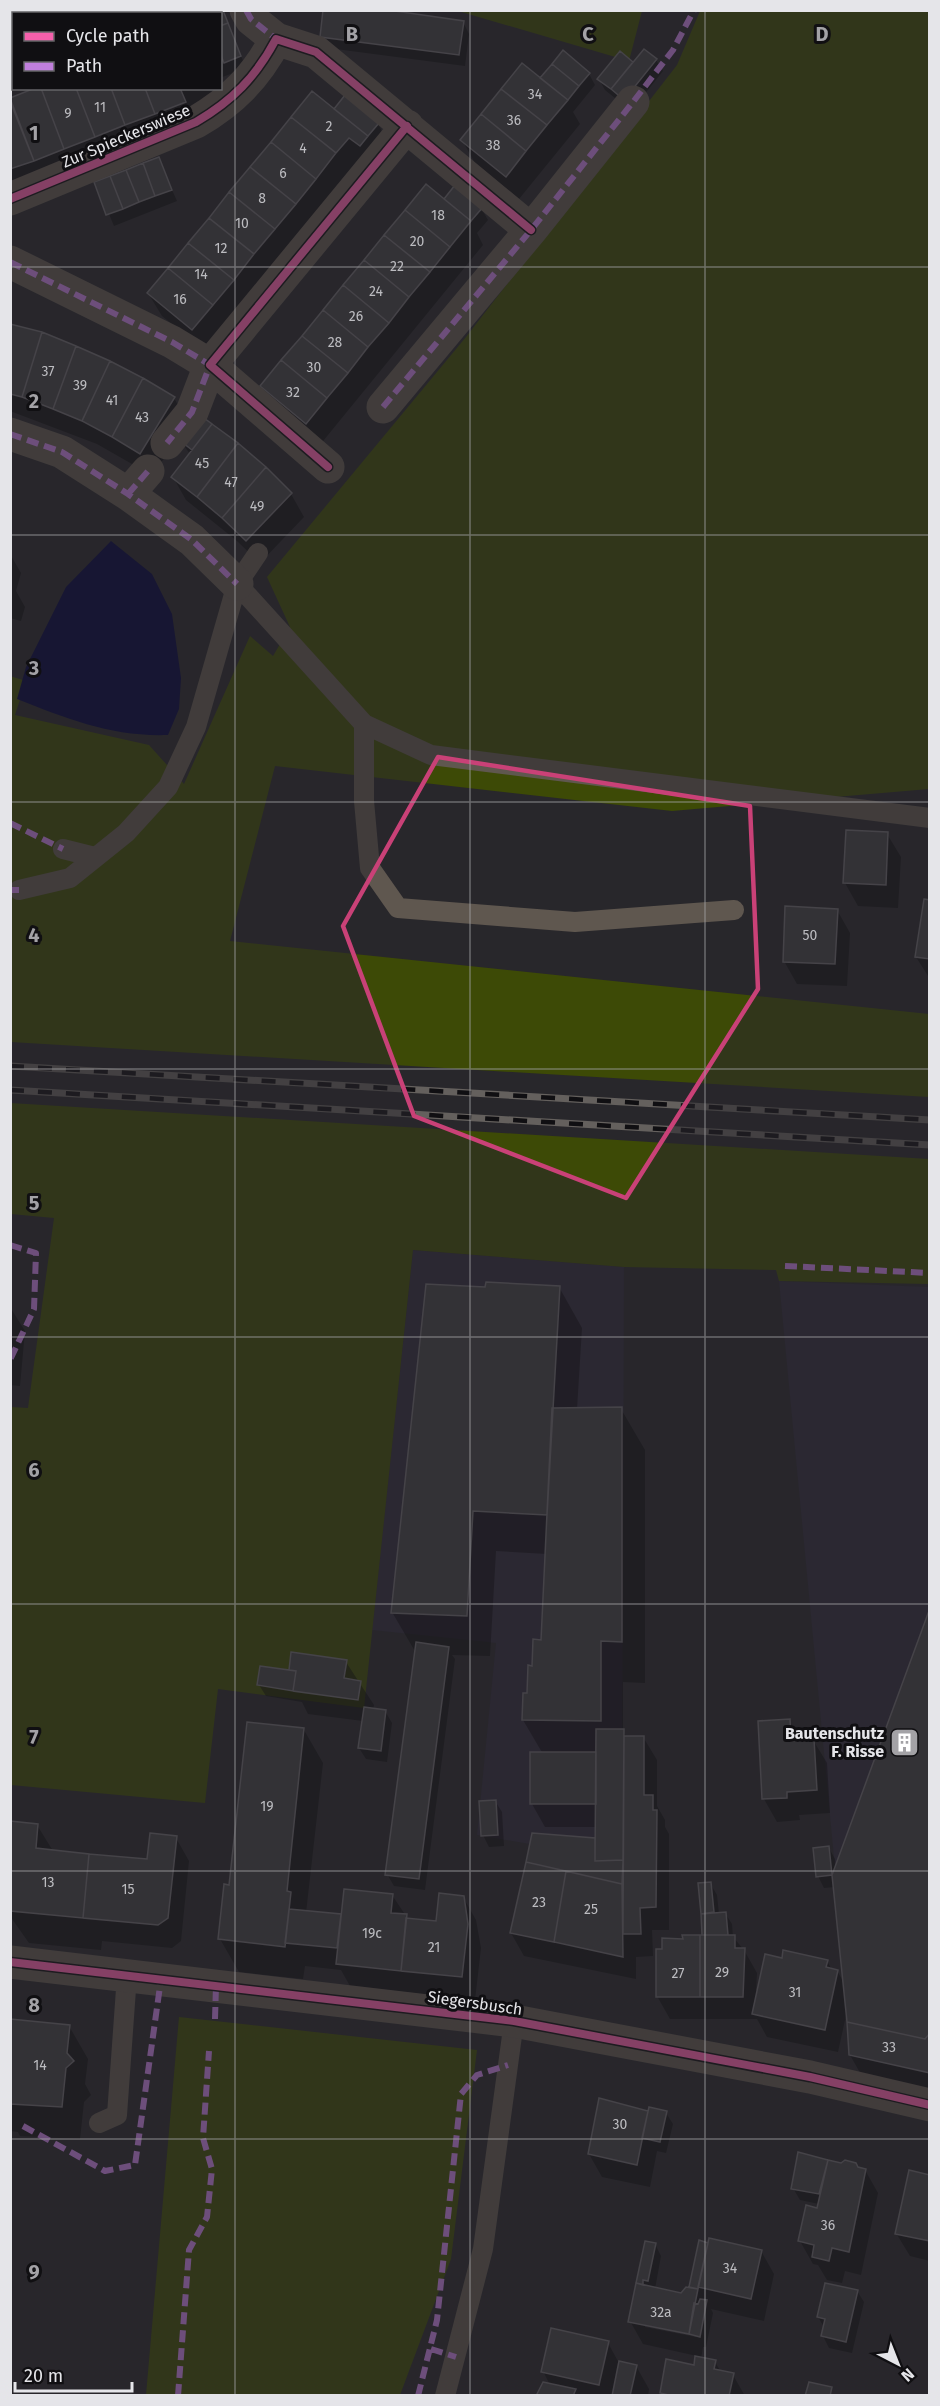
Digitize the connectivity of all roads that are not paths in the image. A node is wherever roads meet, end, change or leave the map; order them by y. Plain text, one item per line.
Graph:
1 (246, 10) edge
2 (276, 39) junction
3 (633, 102) dead end
4 (407, 126) junction
5 (10, 199) edge
6 (531, 230) junction
7 (10, 262) edge
8 (210, 365) junction
9 (383, 407) dead end
10 (10, 434) edge
11 (167, 443) dead end
12 (328, 467) dead end
13 (258, 553) dead end
14 (237, 584) junction
15 (364, 724) junction
16 (930, 818) edge
17 (63, 849) dead end
18 (95, 857) junction
19 (19, 890) dead end
20 (734, 910) dead end
21 (10, 1962) edge
22 (127, 1975) junction
23 (514, 2021) junction
24 (930, 2105) edge
25 (99, 2123) dead end
26 (445, 2396) edge

1 - 2 street
2 - 4 street
2 - 5 street, Zur Spieckerswiese
3 - 6 street
4 - 6 street
4 - 8 street
6 - 9 street
7 - 8 street
8 - 11 street
8 - 12 street
10 - 14 street
13 - 14 lane
14 - 15 lane
14 - 18 lane
15 - 16 lane
15 - 20 lane
17 - 18 lane
18 - 19 lane
21 - 22 street, Siegersbusch
22 - 23 street, Siegersbusch
22 - 25 lane
23 - 24 street, Siegersbusch
23 - 26 lane, Siegersbusch

